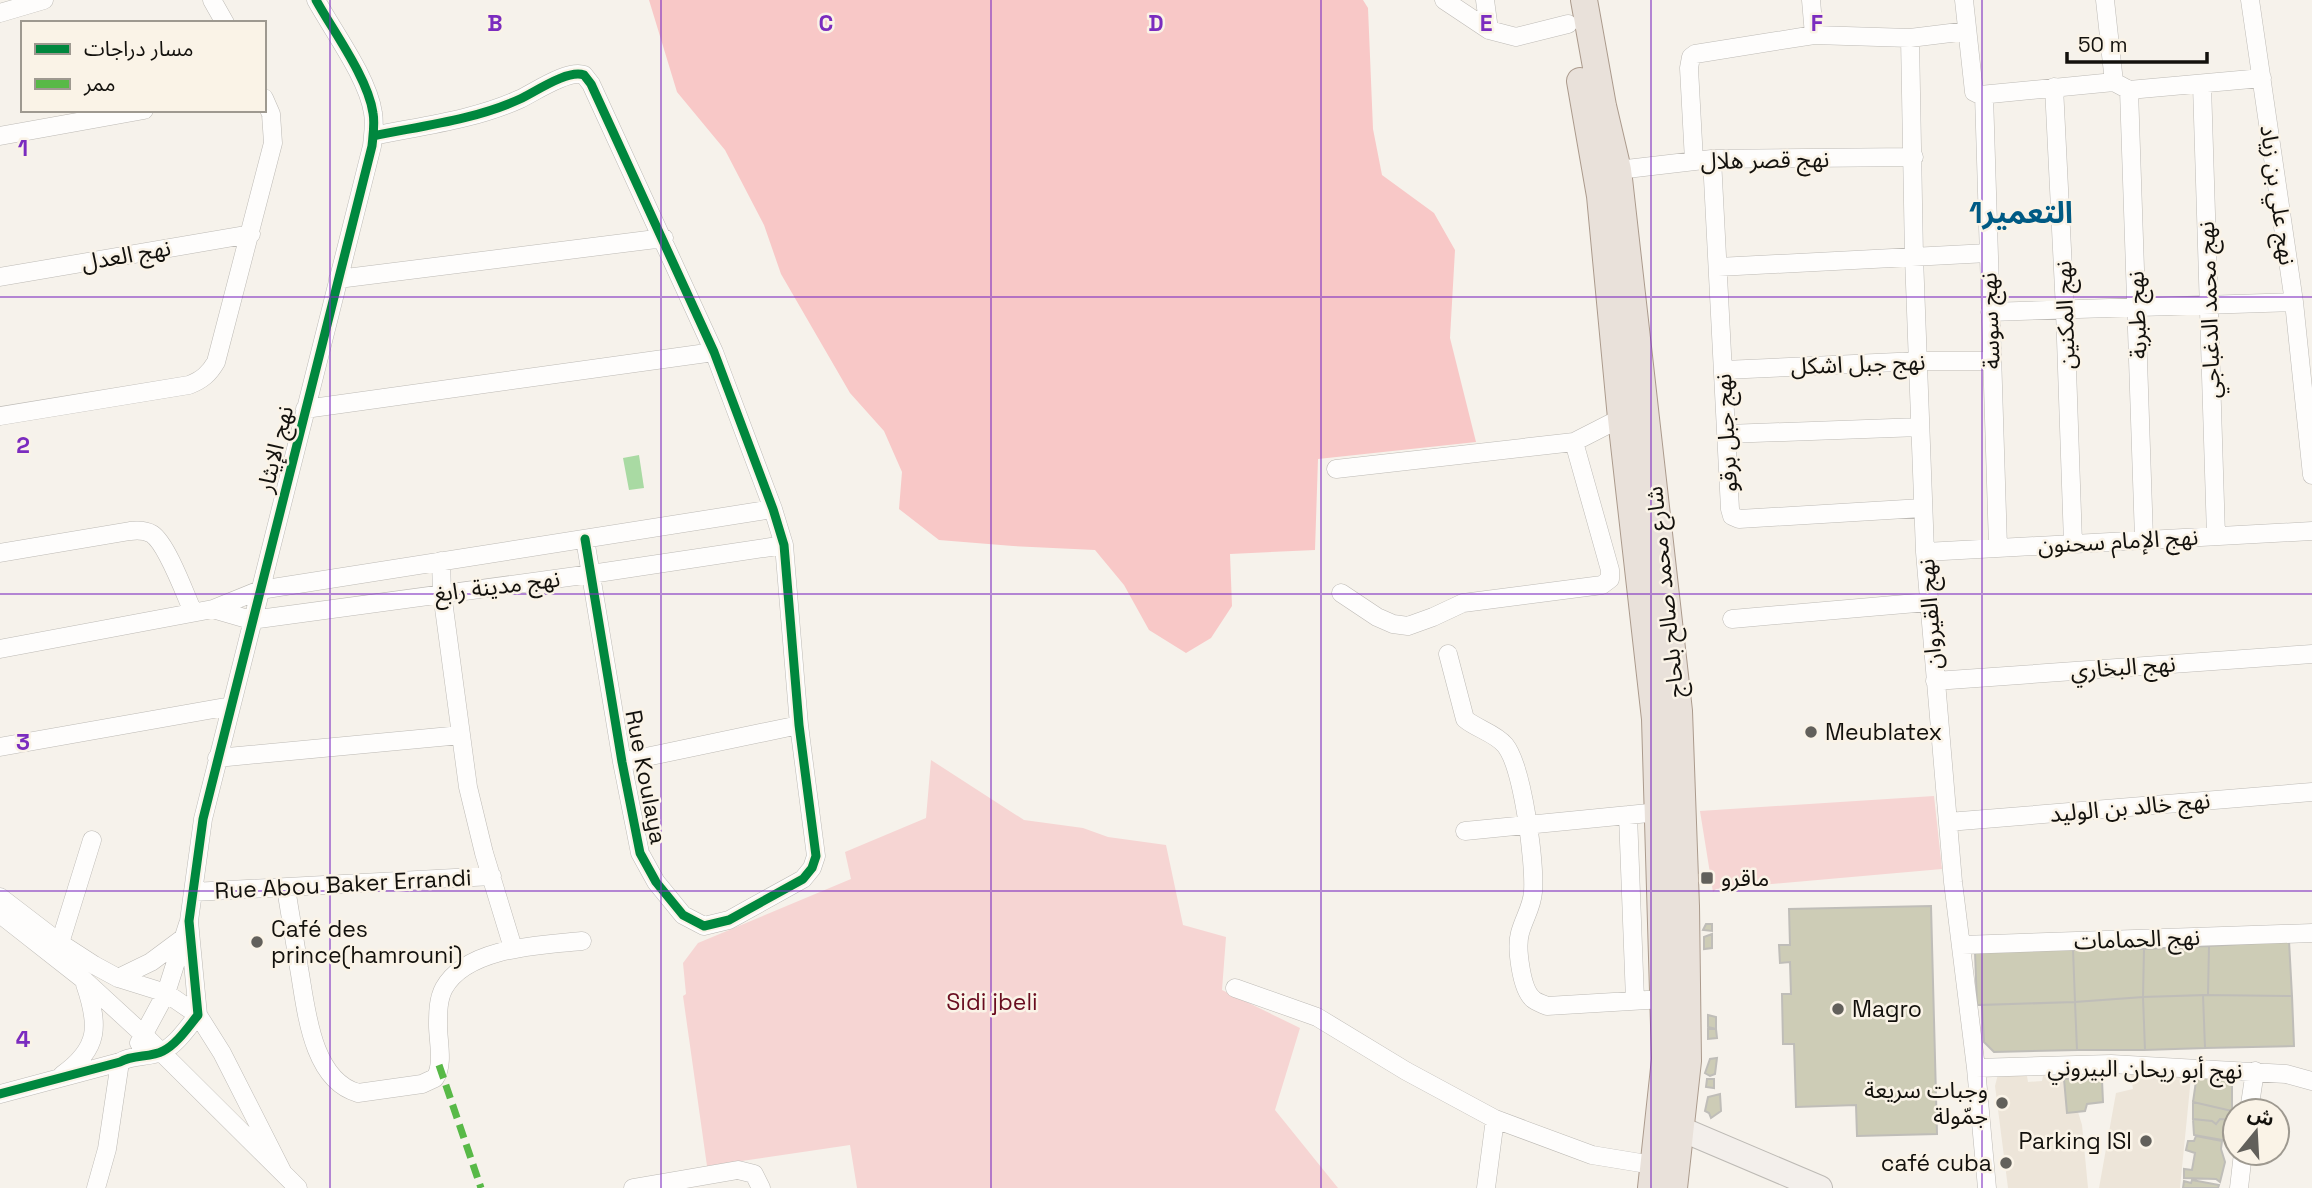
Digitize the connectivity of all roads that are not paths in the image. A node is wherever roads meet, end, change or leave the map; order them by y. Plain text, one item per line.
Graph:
1 (44, 0) edge
2 (212, 0) edge
3 (316, 0) edge
4 (1444, 0) edge
5 (1485, 0) edge
6 (1584, 0) edge
7 (1811, 0) edge
8 (1964, 0) edge
9 (2105, 0) edge
10 (2250, 0) edge
11 (1567, 12) edge
12 (0, 13) edge
13 (224, 21) edge
14 (1489, 30) junction
15 (1967, 31) junction
16 (1814, 35) junction
17 (1910, 38) junction
18 (2262, 78) junction
19 (2202, 85) junction
20 (2121, 86) junction
21 (2054, 87) junction
22 (1979, 93) junction
23 (266, 103) edge
24 (133, 112) edge
25 (0, 136) edge
26 (373, 136) junction
27 (1914, 157) junction
28 (1703, 160) junction
29 (1618, 170) junction
30 (251, 234) junction
31 (664, 238) junction
32 (1988, 253) junction
33 (1914, 257) junction
34 (1718, 267) junction
35 (0, 277) edge
36 (338, 279) junction
37 (2294, 302) junction
38 (2208, 304) junction
39 (2136, 307) junction
40 (2065, 310) junction
41 (1990, 312) junction
42 (2304, 320) edge
43 (714, 352) junction
44 (1919, 361) junction
45 (1992, 361) junction
46 (1724, 370) junction
47 (304, 409) junction
48 (0, 416) edge
49 (1621, 418) junction
50 (1920, 427) junction
51 (1727, 433) junction
52 (1574, 442) junction
53 (1336, 469) dead end
54 (2312, 475) edge
55 (1922, 508) junction
56 (773, 509) junction
57 (2312, 531) edge
58 (2216, 536) junction
59 (585, 539) junction
60 (2144, 539) junction
61 (2073, 543) junction
62 (783, 545) junction
63 (1998, 547) junction
64 (1925, 552) junction
65 (0, 554) edge
66 (441, 561) junction
67 (591, 574) junction
68 (260, 590) junction
69 (443, 593) junction
70 (1341, 593) dead end
71 (1928, 602) junction
72 (213, 609) junction
73 (193, 612) junction
74 (1732, 619) dead end
75 (251, 620) junction
76 (0, 649) edge
77 (1448, 654) dead end
78 (2312, 654) edge
79 (1935, 681) junction
80 (231, 706) junction
81 (799, 725) junction
82 (461, 735) junction
83 (0, 747) edge
84 (217, 758) junction
85 (622, 762) junction
86 (2312, 792) edge
87 (1628, 816) junction
88 (1948, 822) junction
89 (1528, 825) junction
90 (1667, 826) junction
91 (1465, 831) dead end
92 (92, 840) dead end
93 (492, 876) junction
94 (286, 888) junction
95 (193, 892) junction
96 (0, 897) edge
97 (0, 914) edge
98 (190, 921) junction
99 (2312, 933) edge
100 (182, 939) junction
101 (582, 941) dead end
102 (60, 943) junction
103 (1962, 945) junction
104 (513, 948) junction
105 (118, 978) junction
106 (84, 980) junction
107 (1235, 988) dead end
108 (166, 993) junction
109 (1664, 999) junction
110 (1635, 1000) junction
111 (198, 1015) junction
112 (145, 1036) junction
113 (162, 1052) junction
114 (124, 1060) junction
115 (1976, 1068) junction
116 (2255, 1071) junction
117 (58, 1078) junction
118 (2312, 1081) edge
119 (0, 1094) edge
120 (2251, 1097) edge
121 (1495, 1119) junction
122 (1681, 1129) junction
123 (2242, 1167) edge
124 (284, 1173) junction
125 (1652, 1176) edge
126 (96, 1188) edge
127 (298, 1188) edge
128 (633, 1188) edge
129 (761, 1188) edge
130 (1486, 1188) edge
131 (1674, 1188) edge
132 (1820, 1188) edge
133 (1987, 1188) edge
134 (2239, 1188) edge

1 - 12 street
2 - 13 street
3 - 26 street, نهج الإيثار
4 - 14 street
5 - 14 street
6 - 29 main road, شارع محمد صالح بلحاج
7 - 16 street
8 - 15 street, نهج سوسة
9 - 20 street, نهج طبربة
10 - 18 street, نهج علي بن زياد
11 - 14 street
11 - 49 main road, شارع محمد صالح بلحاج
15 - 17 street
15 - 22 street, نهج سوسة
16 - 17 street
16 - 28 street, نهج جبل برقو
17 - 27 street, نهج القيروان
18 - 19 street
18 - 37 street, نهج علي بن زياد
19 - 20 street
19 - 38 street, نهج محمد الدغباجي
20 - 21 street
20 - 39 street, نهج طبربة
21 - 22 street
21 - 40 street, نهج المكنين
22 - 32 street, نهج سوسة
23 - 30 street
24 - 25 street
26 - 31 street, Rue Koulaya
26 - 36 street, نهج الإيثار
27 - 28 street, نهج قصر هلال
27 - 33 street, نهج القيروان
28 - 29 street, نهج قصر هلال
28 - 34 street, نهج جبل برقو
29 - 90 main road, شارع محمد صالح بلحاج
30 - 35 street, نهج العدل
30 - 48 street
31 - 36 street
31 - 43 street, Rue Koulaya
32 - 33 street
32 - 41 street, نهج سوسة
33 - 34 street
33 - 44 street, نهج القيروان
34 - 46 street, نهج جبل برقو
36 - 47 street, نهج الإيثار
37 - 38 street
37 - 42 street, نهج علي بن زياد
38 - 39 street
38 - 58 street, نهج محمد الدغباجي
39 - 40 street
39 - 60 street, نهج طبربة
40 - 41 street
40 - 61 street, نهج المكنين
41 - 45 street, نهج سوسة
42 - 54 street, نهج علي بن زياد
43 - 47 street
43 - 56 street, Rue Koulaya
44 - 45 street, نهج جبل اشكل
44 - 46 street, نهج جبل اشكل
44 - 50 street, نهج القيروان
45 - 63 street, نهج سوسة
46 - 51 street, نهج جبل برقو
47 - 68 street, نهج الإيثار
49 - 52 street
49 - 90 main road, شارع محمد صالح بلحاج
50 - 51 street
50 - 55 street, نهج القيروان
51 - 55 street, نهج جبل برقو
52 - 53 street
52 - 70 street
55 - 64 street, نهج القيروان
56 - 59 street, نهج مدينة رابغ
56 - 62 street, Rue Koulaya
57 - 58 street, نهج الإمام سحنون
58 - 60 street, نهج الإمام سحنون
59 - 66 street, نهج مدينة رابغ
59 - 67 street, Rue Koulaya
60 - 61 street, نهج الإمام سحنون
61 - 63 street, نهج الإمام سحنون
62 - 67 street, نهج مدينة رابغ
62 - 81 street, Rue Koulaya
63 - 64 street, نهج الإمام سحنون
64 - 71 street, نهج القيروان
65 - 73 street
66 - 68 street, نهج مدينة رابغ
66 - 69 street
67 - 69 street, نهج مدينة رابغ
67 - 85 street, Rue Koulaya
68 - 72 street, نهج مدينة رابغ
68 - 75 street, نهج الإيثار
69 - 75 street, نهج مدينة رابغ
69 - 82 street
71 - 74 street
71 - 79 street, نهج القيروان
72 - 73 street
72 - 75 street
73 - 76 street
75 - 80 street, نهج الإيثار
77 - 89 street
78 - 79 street, نهج البخاري
79 - 88 street, نهج القيروان
80 - 83 street
80 - 84 street, نهج الإيثار
81 - 85 street
81 - 85 street, Rue Koulaya
82 - 84 street
82 - 93 street
84 - 95 street, نهج الإيثار
86 - 88 street, نهج خالد بن الوليد
87 - 89 street
87 - 90 street
87 - 110 street
88 - 103 street, نهج القيروان
89 - 91 street
89 - 110 street
90 - 109 main road, شارع محمد صالح بلحاج
90 - 122 main road, شارع محمد صالح بلحاج
92 - 102 street
93 - 94 street, Rue Abou Baker Errandi
93 - 104 street
94 - 95 street, Rue Abou Baker Errandi
94 - 104 street
95 - 98 street, نهج الإيثار
96 - 102 street
97 - 106 street
98 - 100 street
98 - 111 street
99 - 103 street, نهج الحمامات
100 - 105 street
100 - 108 street
101 - 104 street
102 - 105 street
103 - 115 street, نهج القيروان
105 - 108 street
106 - 112 street
106 - 117 street
107 - 121 street
108 - 111 street
108 - 112 street
109 - 110 street
109 - 125 main road, شارع محمد صالح بلحاج
111 - 113 street
111 - 124 street
112 - 113 street
112 - 114 street
113 - 114 street
113 - 124 street
114 - 117 street
114 - 126 street
115 - 116 street, نهج أبو ريحان البيروني
115 - 133 street, نهج القيروان
116 - 118 street, نهج أبو ريحان البيروني
116 - 120 street
117 - 119 street
121 - 125 street
121 - 130 street
122 - 131 main road, شارع محمد صالح بلحاج
122 - 132 street
123 - 134 street
124 - 127 street
128 - 129 street

